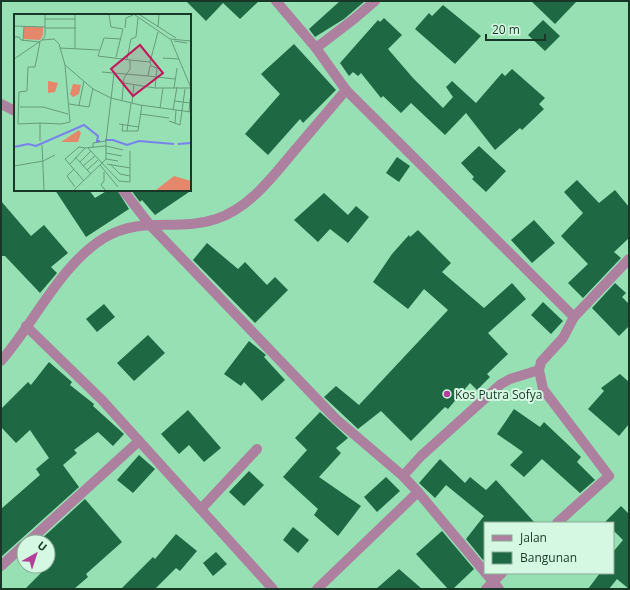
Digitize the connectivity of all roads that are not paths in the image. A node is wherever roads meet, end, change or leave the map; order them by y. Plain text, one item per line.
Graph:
1 (276, 1) edge
2 (375, 1) edge
3 (316, 48) junction
4 (346, 90) junction
5 (1, 104) edge
6 (14, 110) edge
7 (124, 191) edge
8 (149, 224) junction
9 (629, 259) edge
10 (574, 317) junction
11 (26, 326) junction
12 (1, 361) edge
13 (539, 370) junction
14 (139, 441) junction
15 (257, 449) dead end
16 (402, 476) junction
17 (418, 492) junction
18 (201, 509) junction
19 (558, 522) edge
20 (37, 534) edge
21 (16, 553) edge
22 (1, 566) edge
23 (501, 574) edge
24 (492, 587) edge
25 (273, 589) edge
26 (317, 589) edge

1 - 3 street
2 - 3 street
3 - 4 street
4 - 8 street
4 - 10 street
5 - 6 street
7 - 8 street
8 - 11 street
8 - 16 street
9 - 10 street
10 - 13 street
11 - 12 street
11 - 14 street
13 - 16 street
13 - 19 street
14 - 18 street
14 - 20 street
15 - 18 street
16 - 17 street
17 - 24 street
17 - 26 street
18 - 25 street
21 - 22 street
23 - 24 street

